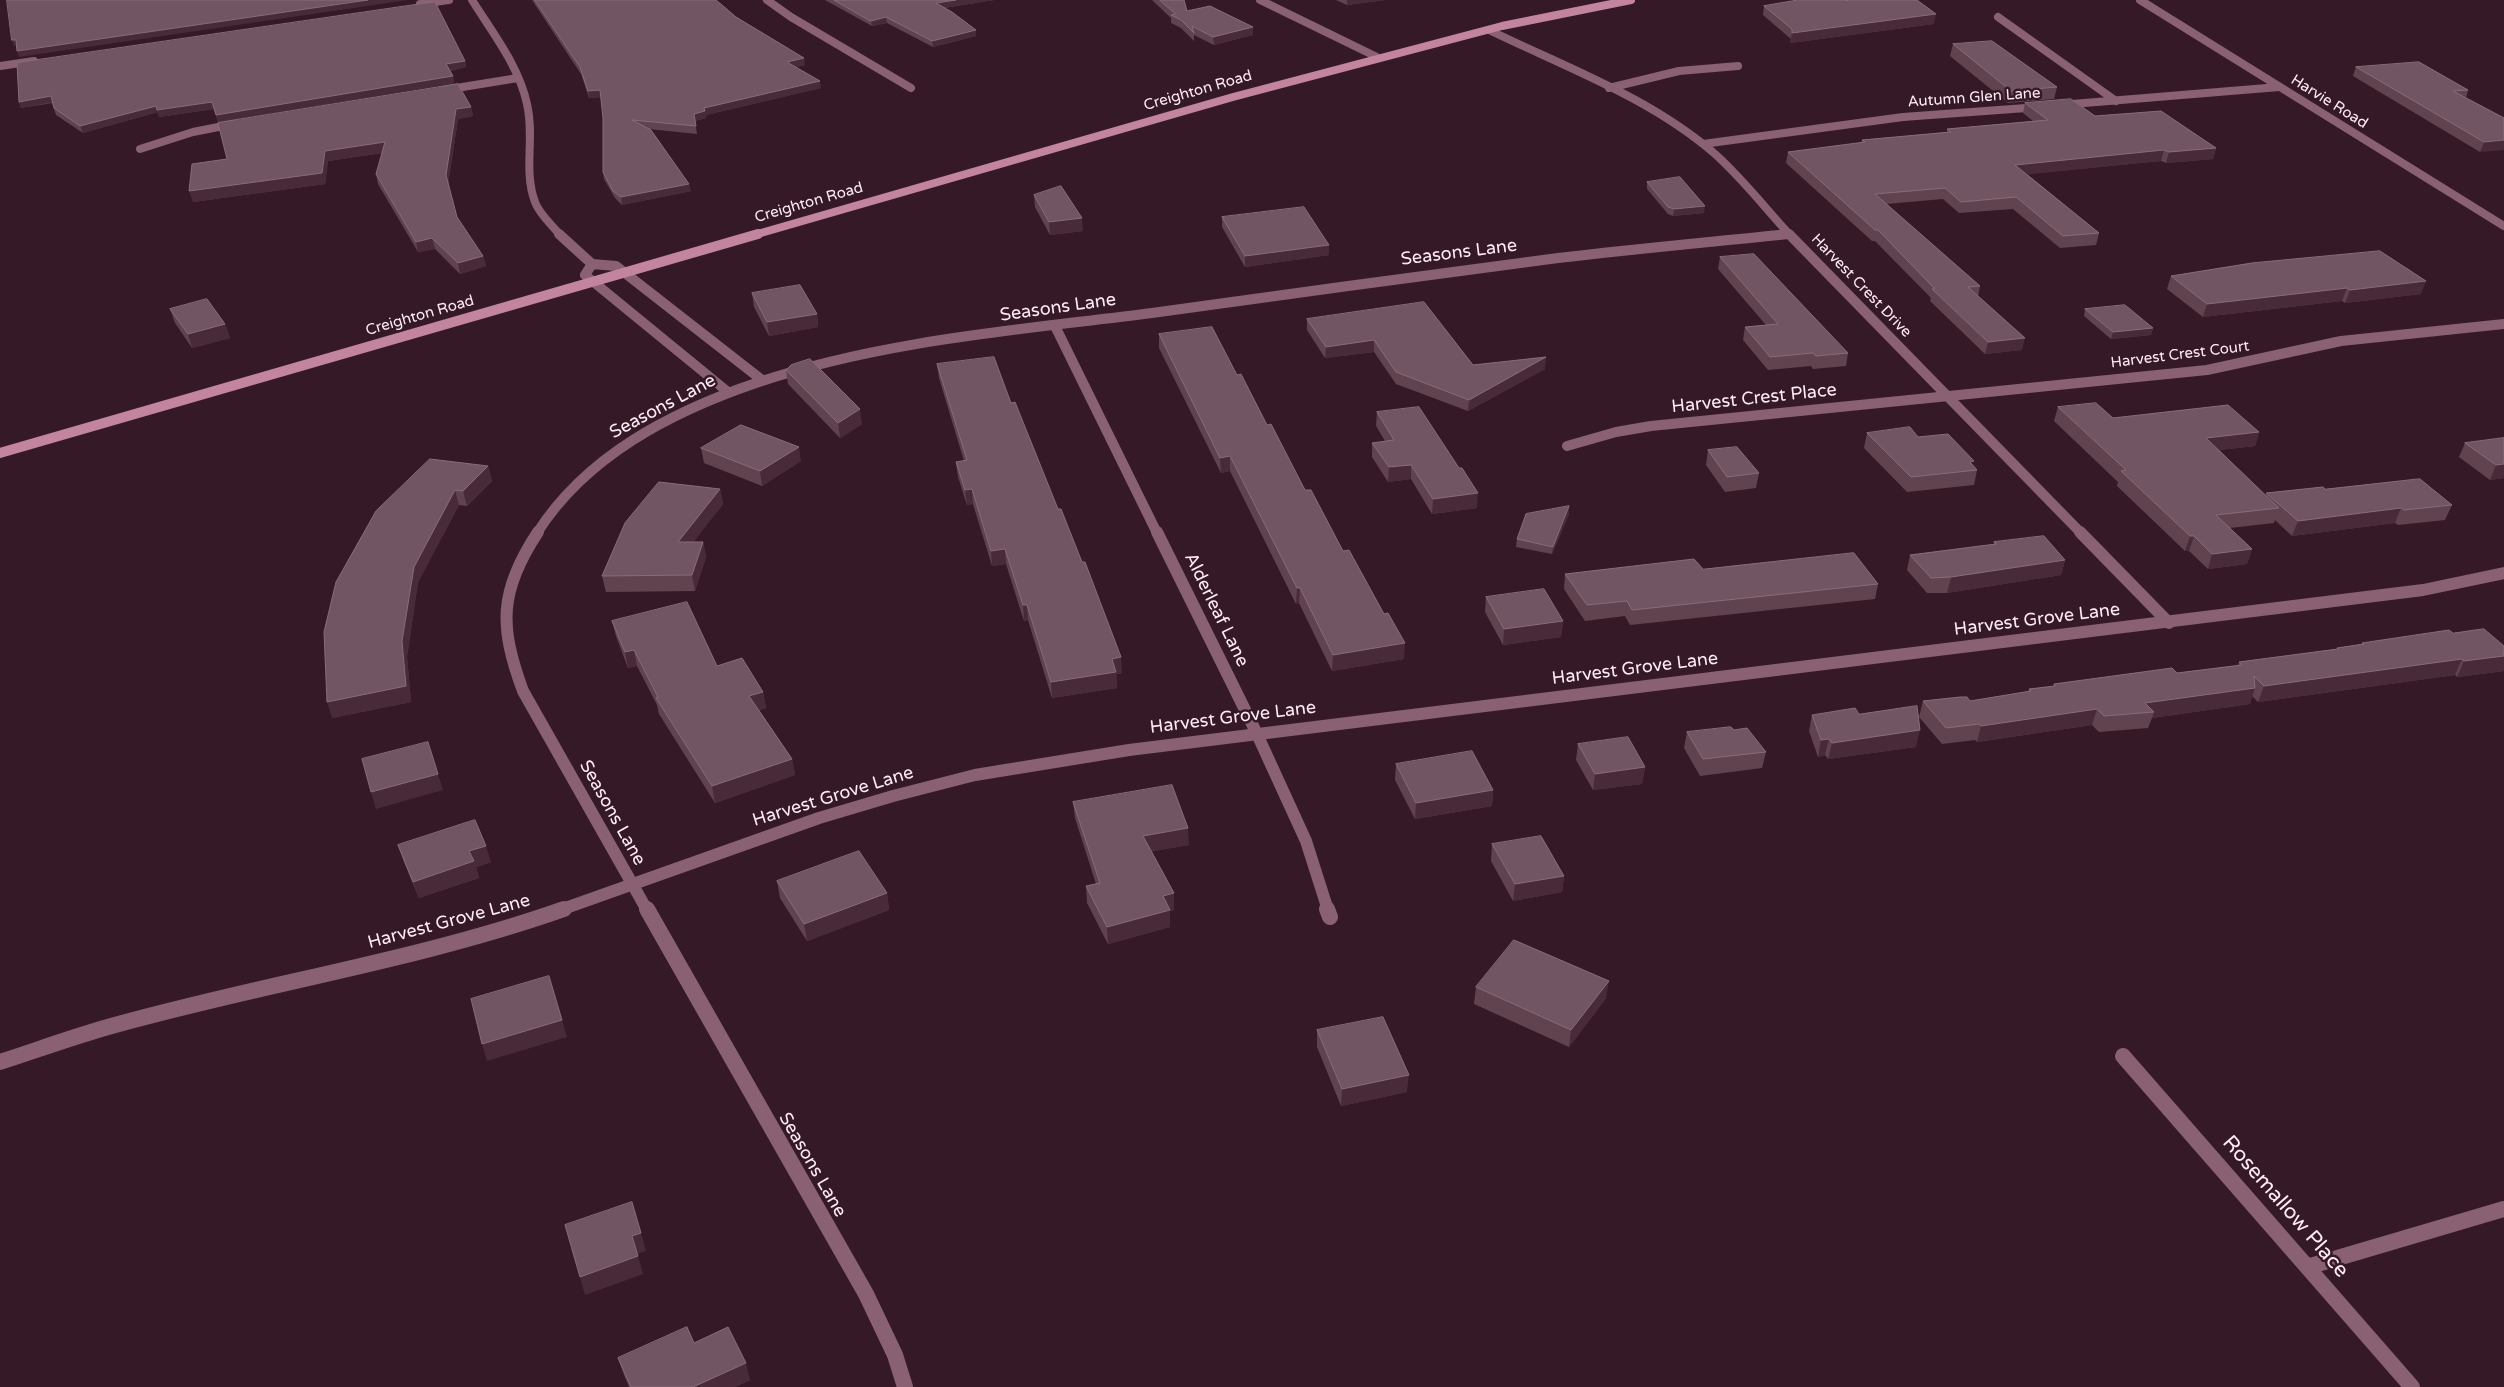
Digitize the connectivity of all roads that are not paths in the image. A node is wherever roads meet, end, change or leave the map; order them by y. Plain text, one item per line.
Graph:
1 (449, 0) edge
2 (472, 0) edge
3 (767, 0) edge
4 (1260, 0) edge
5 (1631, 0) edge
6 (2140, 0) edge
7 (1622, 1) edge
8 (410, 6) edge
9 (1998, 17) dead end
10 (1489, 30) junction
11 (1377, 57) junction
12 (39, 60) edge
13 (0, 66) edge
14 (1738, 66) dead end
15 (518, 78) junction
16 (2279, 87) junction
17 (911, 88) dead end
18 (1609, 88) junction
19 (431, 92) edge
20 (2116, 101) junction
21 (239, 124) edge
22 (1703, 144) junction
23 (140, 149) dead end
24 (2504, 226) edge
25 (1790, 234) junction
26 (592, 264) junction
27 (624, 272) junction
28 (593, 282) junction
29 (2504, 324) edge
30 (1055, 326) junction
31 (762, 380) junction
32 (728, 392) junction
33 (1947, 395) junction
34 (1567, 446) dead end
35 (0, 454) edge
36 (2504, 573) edge
37 (2169, 623) junction
38 (1257, 734) junction
39 (632, 885) junction
40 (1330, 917) dead end
41 (2124, 1056) dead end
42 (0, 1062) edge
43 (2504, 1209) edge
44 (2307, 1267) junction
45 (905, 1387) edge
46 (2412, 1387) edge

1 - 8 street
2 - 15 street
3 - 17 street
4 - 11 street
5 - 7 main road, Creighton Road
6 - 16 street, Harvie Road
7 - 10 main road, Creighton Road
9 - 20 street
10 - 11 main road, Creighton Road
10 - 18 street, Harvest Crest Drive
11 - 27 main road, Creighton Road
12 - 13 street
14 - 18 street
15 - 19 street
15 - 26 street
16 - 20 street, Autumn Glen Lane
16 - 24 street, Harvie Road
18 - 22 street, Harvest Crest Drive
20 - 22 street, Autumn Glen Lane
21 - 23 street
22 - 25 street, Harvest Crest Drive
25 - 30 street, Seasons Lane
25 - 33 street, Harvest Crest Drive
26 - 27 street
26 - 28 street
27 - 28 main road, Creighton Road
27 - 31 street
28 - 32 street
28 - 35 main road, Creighton Road
29 - 33 street, Harvest Crest Court
30 - 31 street, Seasons Lane
30 - 38 street, Alderleaf Lane
31 - 32 street, Seasons Lane
32 - 39 street, Seasons Lane
33 - 34 street, Harvest Crest Place
33 - 37 street, Harvest Crest Drive
36 - 37 street, Harvest Grove Lane
37 - 38 street, Harvest Grove Lane
38 - 39 street, Harvest Grove Lane
38 - 40 street, Alderleaf Lane
39 - 42 street, Harvest Grove Lane
39 - 45 street, Seasons Lane
41 - 44 street, Rosemallow Place
43 - 44 street
44 - 46 street, Rosemallow Place

